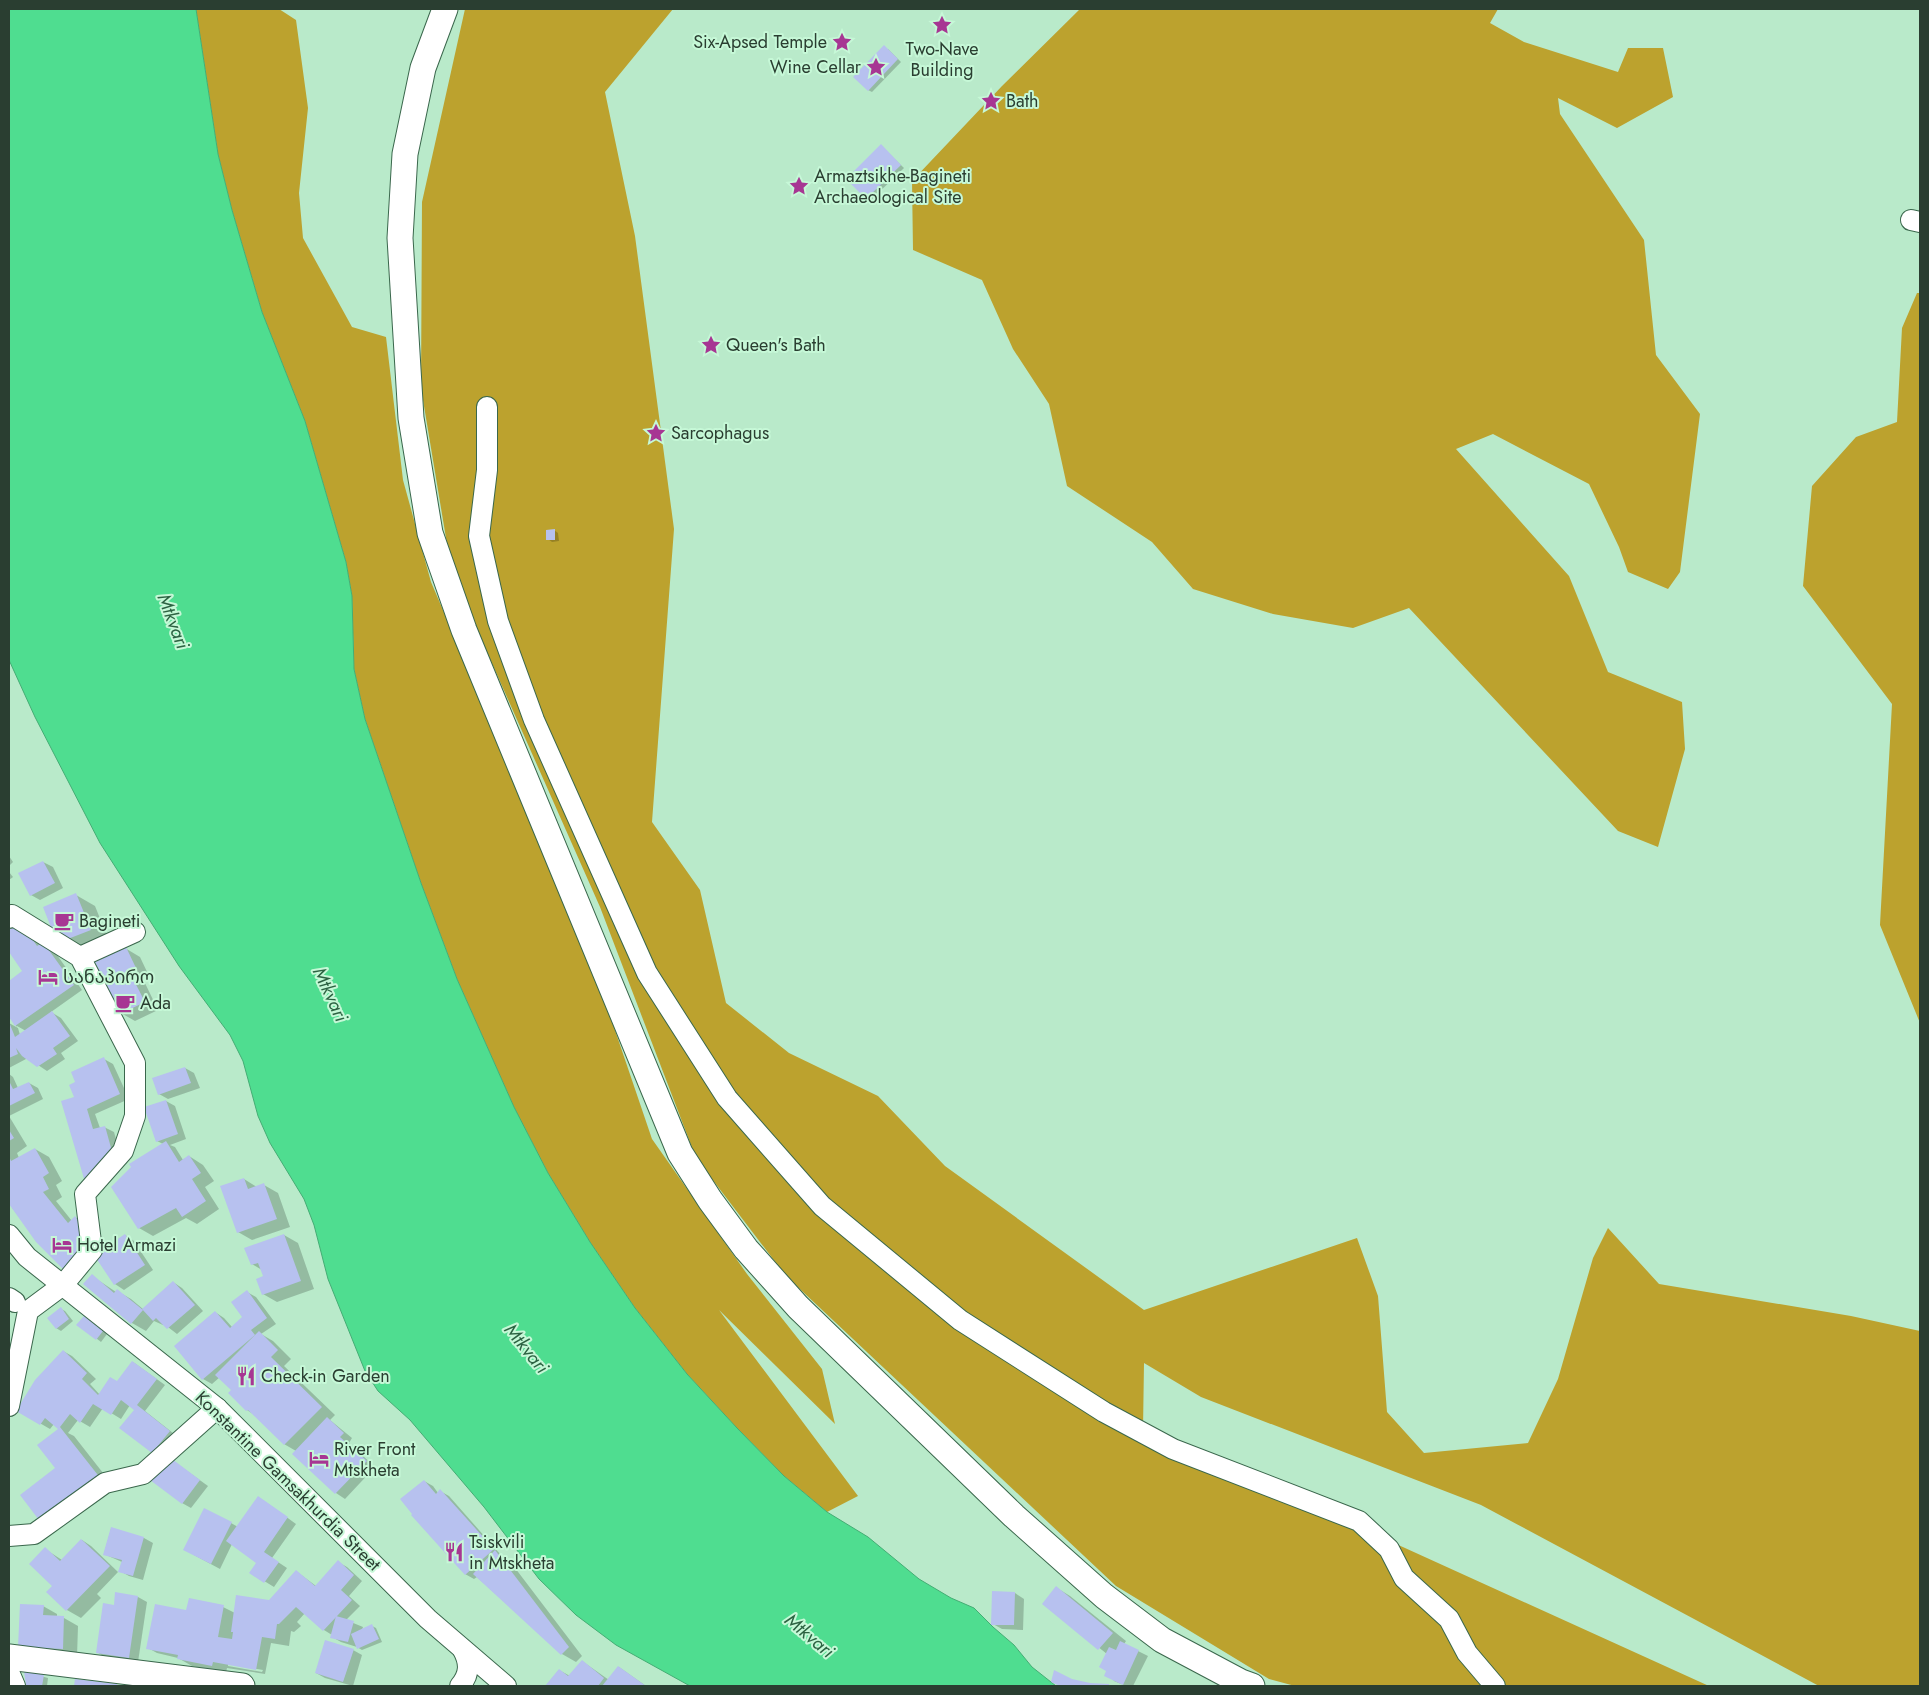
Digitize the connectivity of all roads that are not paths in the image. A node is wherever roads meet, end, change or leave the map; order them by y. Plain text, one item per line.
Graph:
1 (445, 9) edge
2 (487, 407) dead end
3 (10, 916) edge
4 (136, 932) dead end
5 (80, 956) junction
6 (9, 1235) edge
7 (63, 1285) junction
8 (17, 1304) edge
9 (9, 1406) edge
10 (217, 1408) junction
11 (9, 1536) edge
12 (463, 1650) junction
13 (9, 1657) edge
14 (9, 1672) edge
15 (1490, 1684) edge
16 (16, 1686) edge
17 (242, 1686) edge
18 (460, 1686) edge
19 (506, 1686) edge
20 (1252, 1686) edge

1 - 20 main road
2 - 15 street
3 - 5 street
4 - 5 street
5 - 7 street
6 - 7 street, Konstantine Gamsakhurdia Street
7 - 8 street
7 - 10 street, Konstantine Gamsakhurdia Street
8 - 9 street
10 - 11 street
10 - 12 street, Konstantine Gamsakhurdia Street
12 - 18 street
12 - 19 street, Konstantine Gamsakhurdia Street
13 - 17 main road
14 - 16 street

